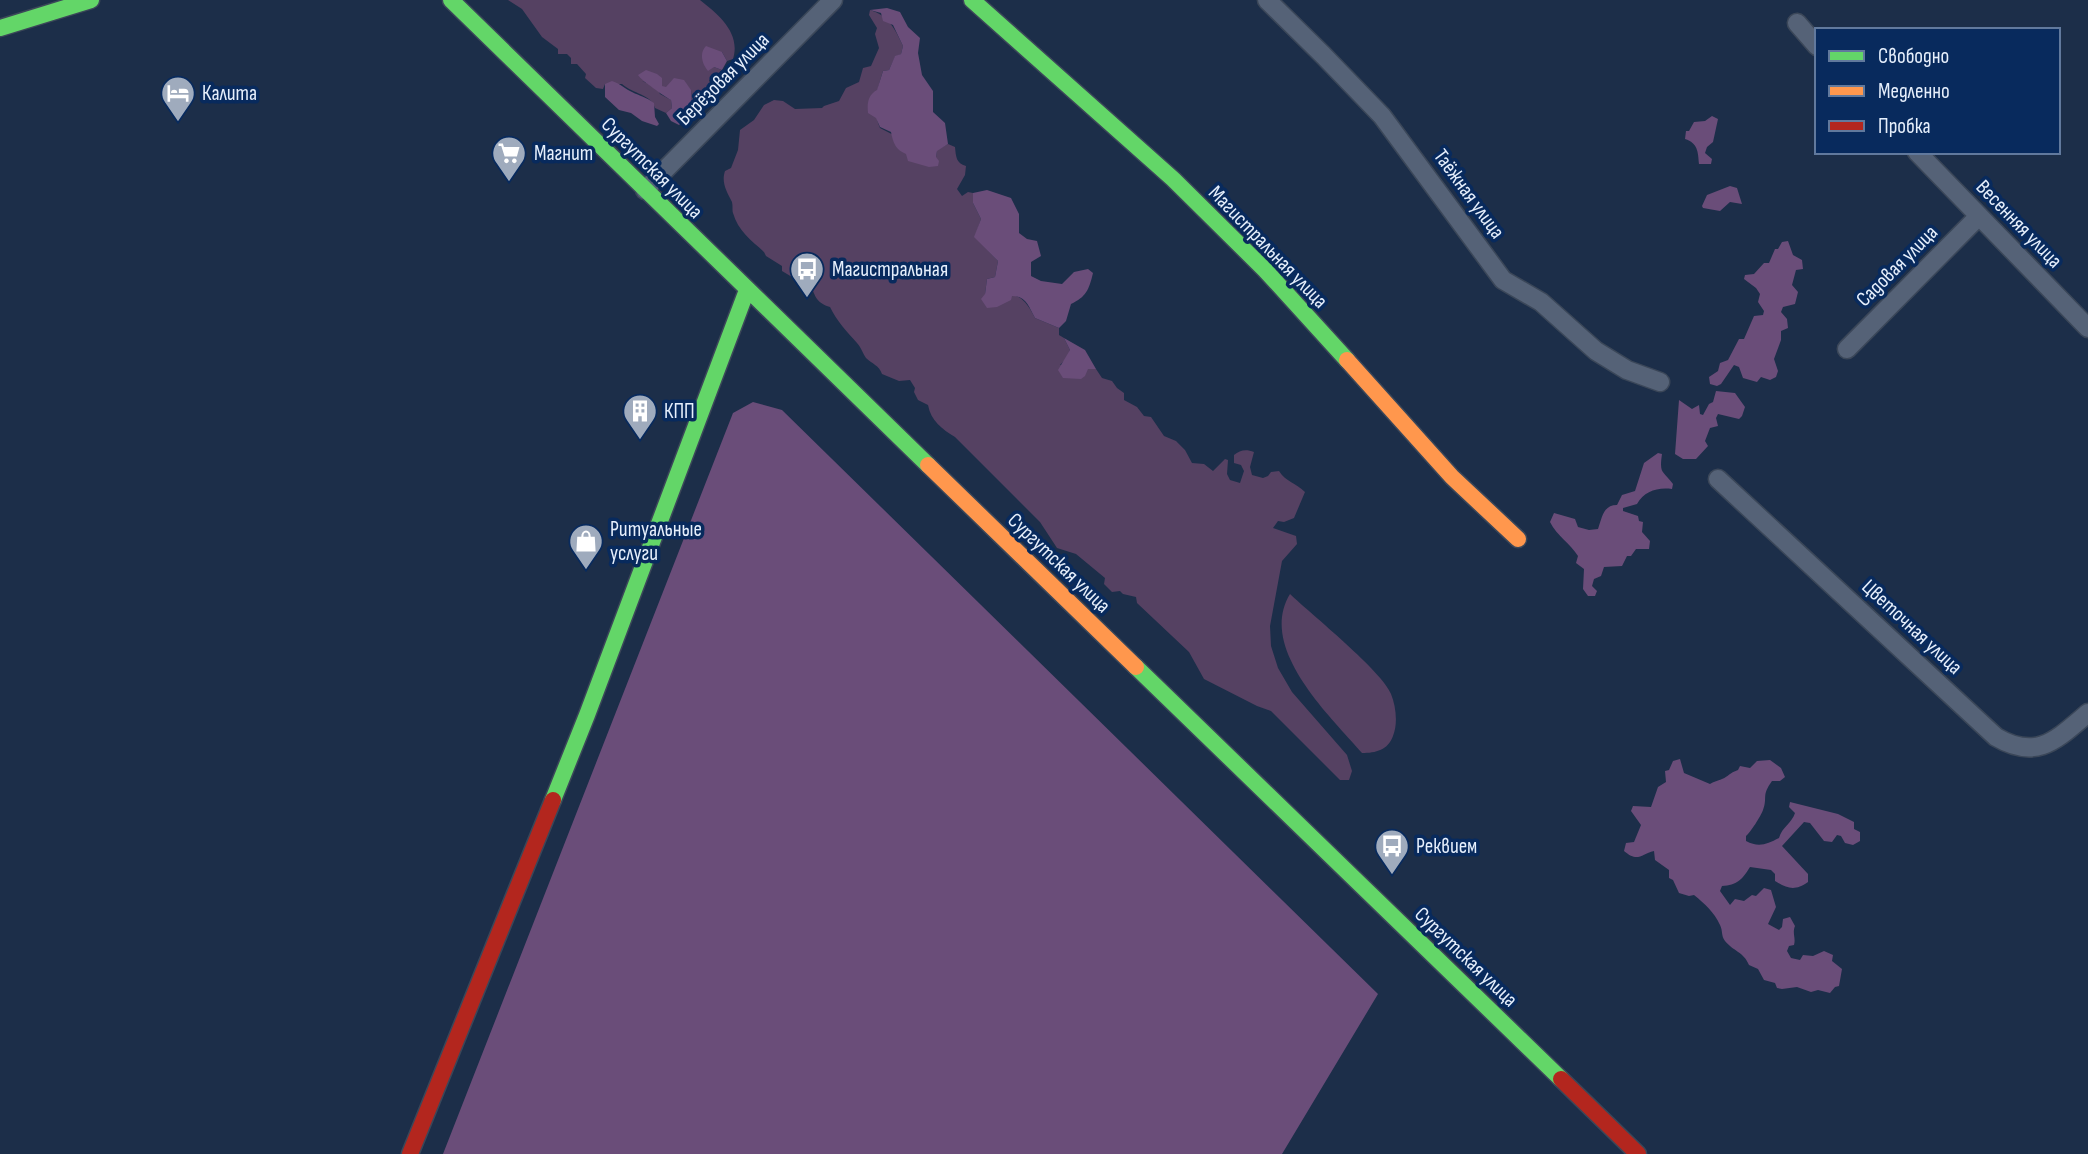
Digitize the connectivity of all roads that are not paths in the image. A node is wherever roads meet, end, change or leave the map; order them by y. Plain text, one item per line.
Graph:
1 (91, 0) edge
2 (833, 0) edge
3 (972, 0) edge
4 (1266, 0) edge
5 (451, 1) edge
6 (1797, 23) dead end
7 (0, 28) edge
8 (1815, 44) edge
9 (1919, 154) edge
10 (645, 190) junction
11 (1979, 216) junction
12 (747, 290) junction
13 (2088, 328) edge
14 (1847, 349) dead end
15 (1660, 382) dead end
16 (1718, 479) dead end
17 (1518, 539) dead end
18 (2088, 713) edge
19 (410, 1154) edge
20 (1638, 1154) edge

1 - 7 main road
2 - 10 street, Берёзовая улица
3 - 17 main road, Магистральная улица
4 - 15 street, Таёжная улица
5 - 10 main road, Сургутская улица
6 - 8 street
9 - 11 street, Весенняя улица
10 - 12 main road, Сургутская улица
11 - 13 street, Весенняя улица
11 - 14 street, Садовая улица
12 - 19 main road
12 - 20 main road, Сургутская улица
16 - 18 street, Цветочная улица

